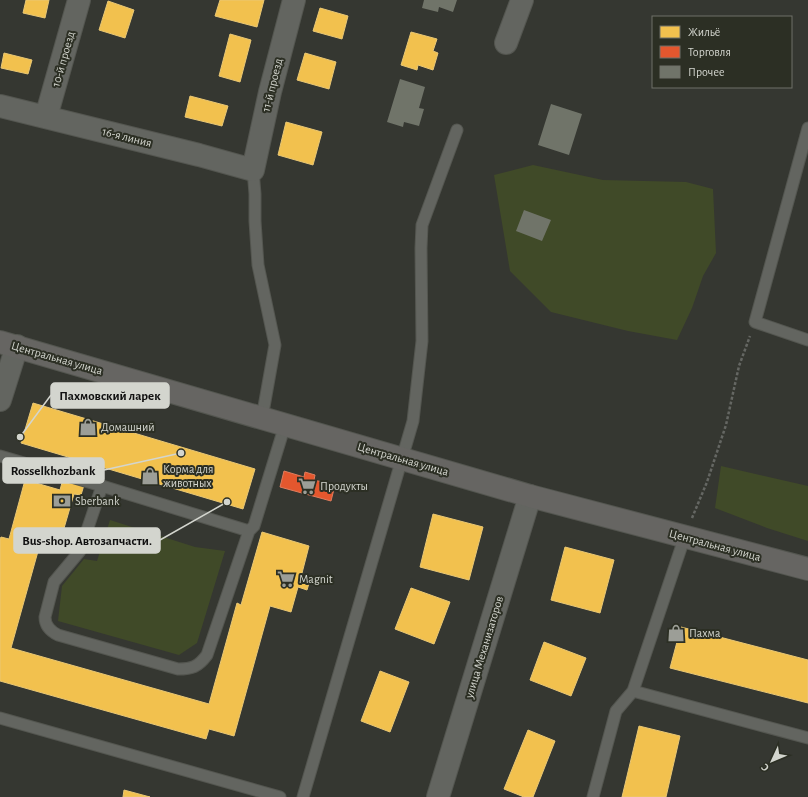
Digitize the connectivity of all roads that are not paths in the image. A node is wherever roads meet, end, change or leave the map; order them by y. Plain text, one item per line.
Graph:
1 (79, 0) edge
2 (294, 0) edge
3 (522, 0) edge
4 (506, 43) dead end
5 (0, 106) edge
6 (46, 117) junction
7 (808, 128) edge
8 (458, 130) dead end
9 (253, 170) junction
10 (808, 340) edge
11 (9, 344) edge
12 (0, 400) edge
13 (262, 418) junction
14 (285, 425) junction
15 (0, 456) edge
16 (402, 459) junction
17 (102, 486) junction
18 (530, 496) junction
19 (249, 531) junction
20 (685, 536) junction
21 (808, 569) edge
22 (633, 691) junction
23 (0, 718) edge
24 (808, 738) edge
25 (280, 797) edge
26 (303, 797) edge
27 (438, 797) edge
28 (593, 797) edge

1 - 6 street, 10-й проезд
2 - 9 street, 11-й проезд
3 - 4 street
5 - 6 street, 16-я линия
6 - 9 street, 16-я линия
7 - 10 lane
8 - 16 lane
9 - 13 lane
11 - 12 street
11 - 13 street, Центральная улица
13 - 14 street, Центральная улица
14 - 16 street, Центральная улица
14 - 19 lane
15 - 17 lane
16 - 18 street, Центральная улица
16 - 26 lane
17 - 19 lane
17 - 19 lane
18 - 20 street, Центральная улица
18 - 27 street, улица Механизаторов
20 - 21 street, Центральная улица
20 - 22 lane
22 - 24 lane
22 - 28 lane
23 - 25 lane

